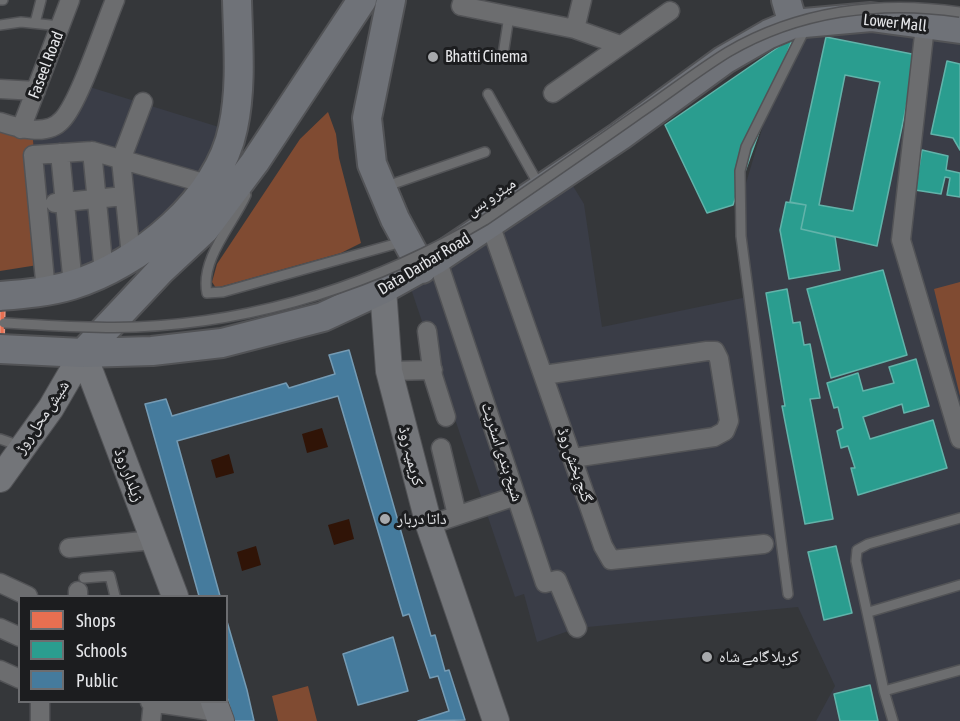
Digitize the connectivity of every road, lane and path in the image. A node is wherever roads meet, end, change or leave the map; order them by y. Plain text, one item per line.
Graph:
1 (41, 0) edge
2 (70, 0) edge
3 (115, 0) edge
4 (237, 0) edge
5 (362, 0) edge
6 (391, 0) edge
7 (463, 0) edge
8 (582, 0) edge
9 (670, 11) dead end
10 (960, 12) edge
11 (509, 16) junction
12 (795, 16) edge
13 (35, 24) junction
14 (0, 25) edge
15 (60, 26) junction
16 (926, 26) junction
17 (575, 28) junction
18 (960, 29) edge
19 (620, 45) junction
20 (503, 55) dead end
21 (0, 89) edge
22 (36, 91) junction
23 (553, 93) dead end
24 (488, 94) dead end
25 (143, 102) dead end
26 (0, 122) edge
27 (21, 129) junction
28 (92, 151) junction
29 (485, 152) dead end
30 (60, 153) junction
31 (121, 160) junction
32 (244, 177) junction
33 (210, 185) junction
34 (382, 188) junction
35 (541, 189) junction
36 (124, 196) junction
37 (97, 199) junction
38 (65, 202) junction
39 (38, 205) junction
40 (490, 224) junction
41 (406, 240) junction
42 (131, 256) junction
43 (429, 264) junction
44 (104, 273) junction
45 (59, 288) junction
46 (383, 289) junction
47 (2, 323) edge
48 (427, 331) dead end
49 (83, 353) junction
50 (433, 370) junction
51 (389, 371) junction
52 (544, 375) junction
53 (446, 417) dead end
54 (960, 439) edge
55 (11, 443) edge
56 (441, 448) dead end
57 (573, 458) junction
58 (0, 479) edge
59 (516, 496) junction
60 (457, 514) junction
61 (960, 518) edge
62 (429, 525) junction
63 (154, 540) junction
64 (764, 544) dead end
65 (69, 548) dead end
66 (0, 583) edge
67 (960, 585) edge
68 (80, 588) edge
69 (788, 594) dead end
70 (24, 595) edge
71 (115, 595) edge
72 (174, 595) edge
73 (869, 612) junction
74 (0, 628) edge
75 (577, 628) dead end
76 (18, 636) edge
77 (0, 670) edge
78 (960, 670) edge
79 (18, 678) edge
80 (884, 690) junction
81 (40, 703) edge
82 (151, 703) edge
83 (158, 703) edge
84 (218, 712) edge
85 (40, 721) edge
86 (151, 721) edge
87 (496, 721) edge
88 (893, 721) edge

1 - 13 lane
2 - 15 street, Faseel Road
3 - 27 street
4 - 33 main road
5 - 32 main road
6 - 34 main road
7 - 11 street
8 - 17 street
9 - 19 street
10 - 47 lane, میٹرو بس, bridge
11 - 17 street
11 - 20 lane
12 - 16 main road, Lower Mall
12 - 35 main road, Data Darbar Road
12 - 69 lane
13 - 14 lane
13 - 15 lane
15 - 22 street, Faseel Road
16 - 18 main road, Lower Mall
16 - 54 street
17 - 19 street
19 - 23 street
21 - 22 street
22 - 27 street, Faseel Road
24 - 35 lane
25 - 31 street
26 - 27 street
28 - 30 street
28 - 31 street
28 - 37 street
29 - 34 lane
30 - 38 street
30 - 39 street
31 - 33 street
31 - 36 street
32 - 41 lane
32 - 49 main road
33 - 42 main road
34 - 41 main road
35 - 40 main road, Data Darbar Road
36 - 37 street
36 - 42 street
37 - 38 street
37 - 44 street
38 - 39 street
38 - 45 street
39 - 45 street
40 - 43 main road, Data Darbar Road
40 - 52 street, گنج بخش روڈ
41 - 43 main road
42 - 44 main road
43 - 46 main road, Data Darbar Road
43 - 59 street, شیخ ہندی اسٹریٹ
44 - 45 main road
45 - 47 main road
46 - 49 main road, Data Darbar Road
46 - 51 street, کریمیہ روڈ
47 - 49 main road, Data Darbar Road
48 - 50 street
49 - 55 street, شیش محل روڑ
49 - 63 street, زیلدار روڈ
50 - 51 street
50 - 53 street
51 - 62 street, کریمیہ روڈ
52 - 57 street, گنج بخش روڈ
52 - 57 street
55 - 58 street, شیش محل روڑ
56 - 60 street
57 - 64 street, گنج بخش روڈ
59 - 60 street
59 - 75 street, شیخ ہندی اسٹریٹ
60 - 62 street
61 - 73 lane
62 - 87 street, کریمیہ روڈ
63 - 65 street
63 - 72 street, زیلدار روڈ
66 - 70 street
67 - 73 lane
68 - 71 lane
73 - 80 lane
74 - 76 street
77 - 79 street
78 - 80 lane
80 - 88 lane
81 - 85 street
82 - 86 street
83 - 84 street

